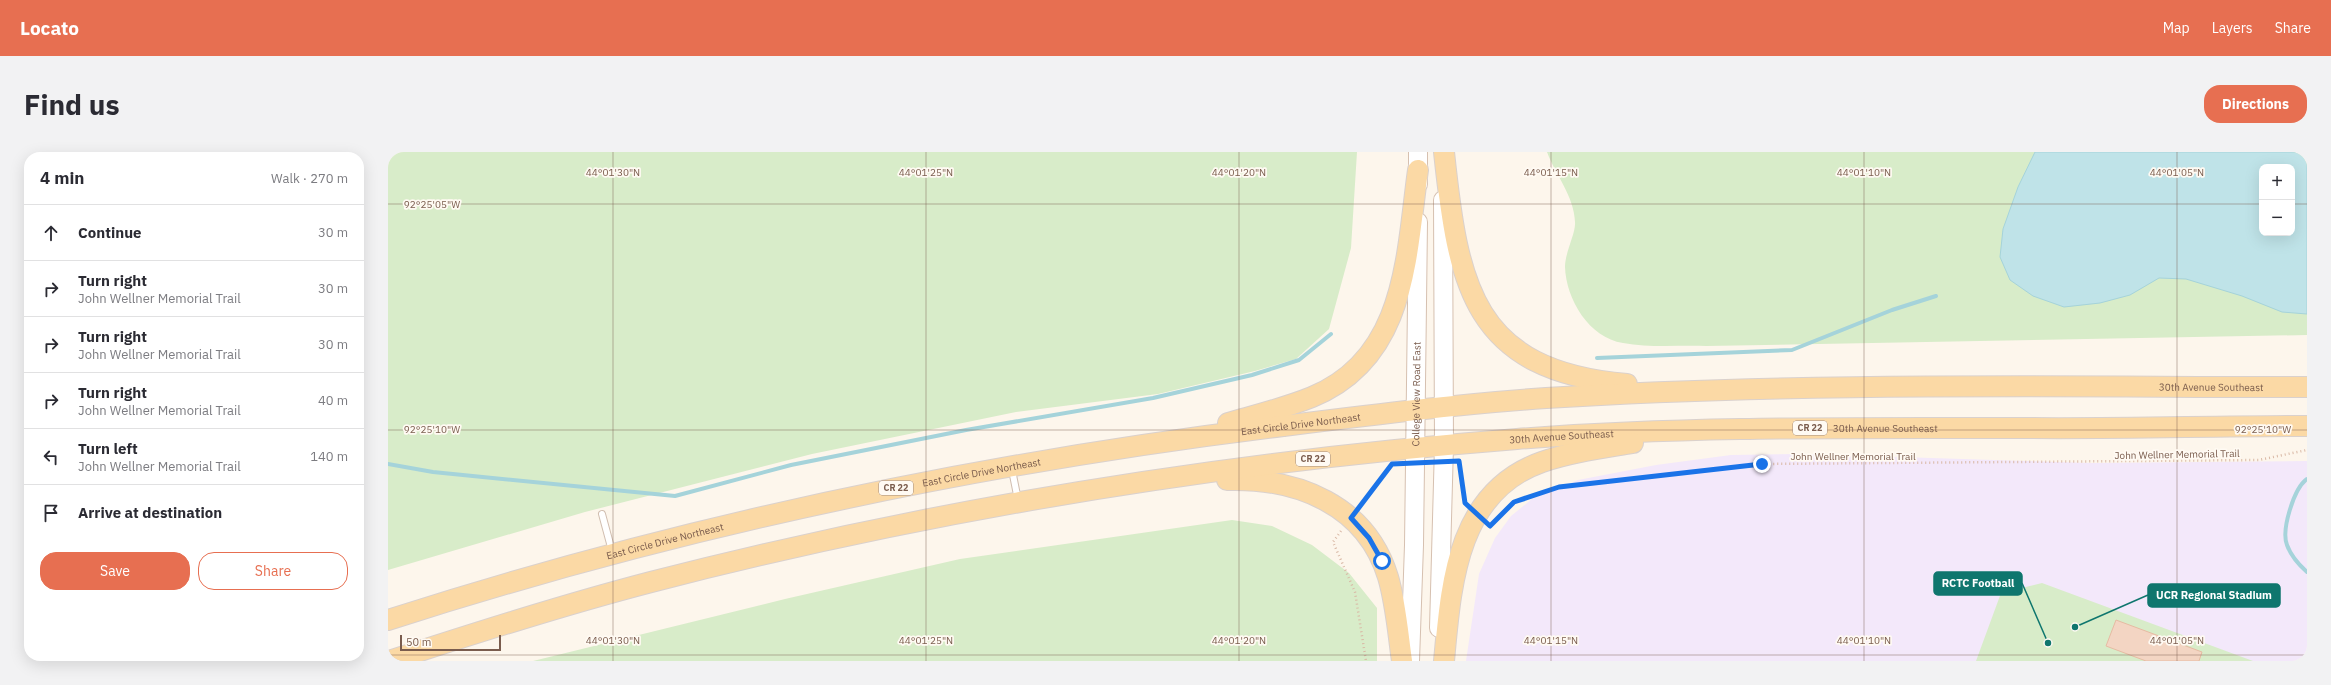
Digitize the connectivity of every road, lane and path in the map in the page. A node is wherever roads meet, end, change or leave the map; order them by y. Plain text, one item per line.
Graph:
1 (1443, 152) edge
2 (1418, 161) edge
3 (2307, 387) edge
4 (1734, 389) junction
5 (1444, 407) junction
6 (1416, 409) junction
7 (2307, 426) edge
8 (1728, 430) junction
9 (1167, 440) junction
10 (2307, 450) edge
11 (1444, 454) junction
12 (1416, 455) junction
13 (1011, 466) junction
14 (1127, 484) junction
15 (1018, 504) junction
16 (602, 514) dead end
17 (1477, 516) junction
18 (1351, 518) junction
19 (613, 553) junction
20 (388, 620) edge
21 (389, 661) edge
22 (1366, 661) edge
23 (1402, 661) edge
24 (1410, 661) edge
25 (1439, 661) edge
26 (1444, 661) edge

1 - 4 main road
1 - 5 main road
2 - 6 main road, College View Road East
2 - 9 main road
3 - 4 main road, 30th Avenue Southeast / CR 22
4 - 5 main road, 30th Avenue Southeast / CR 22
5 - 6 main road, East Circle Drive Northeast / CR 22
5 - 11 main road
6 - 9 main road, East Circle Drive Northeast / CR 22
6 - 12 main road, College View Road East
7 - 8 main road, 30th Avenue Southeast / CR 22
8 - 11 main road, 30th Avenue Southeast / CR 22
8 - 17 main road
9 - 13 main road, East Circle Drive Northeast / CR 22
10 - 17 path, John Wellner Memorial Trail
11 - 12 main road, 30th Avenue Southeast / CR 22
11 - 17 path, John Wellner Memorial Trail
11 - 25 main road
12 - 14 main road, CR 22
12 - 18 path
12 - 24 main road, College View Road East
13 - 15 lane
13 - 19 main road, East Circle Drive Northeast / CR 22
14 - 15 main road, CR 22
14 - 18 main road
15 - 21 main road, CR 22
16 - 19 lane
17 - 26 main road
18 - 22 path
18 - 23 main road
19 - 20 main road, East Circle Drive Northeast / CR 22

